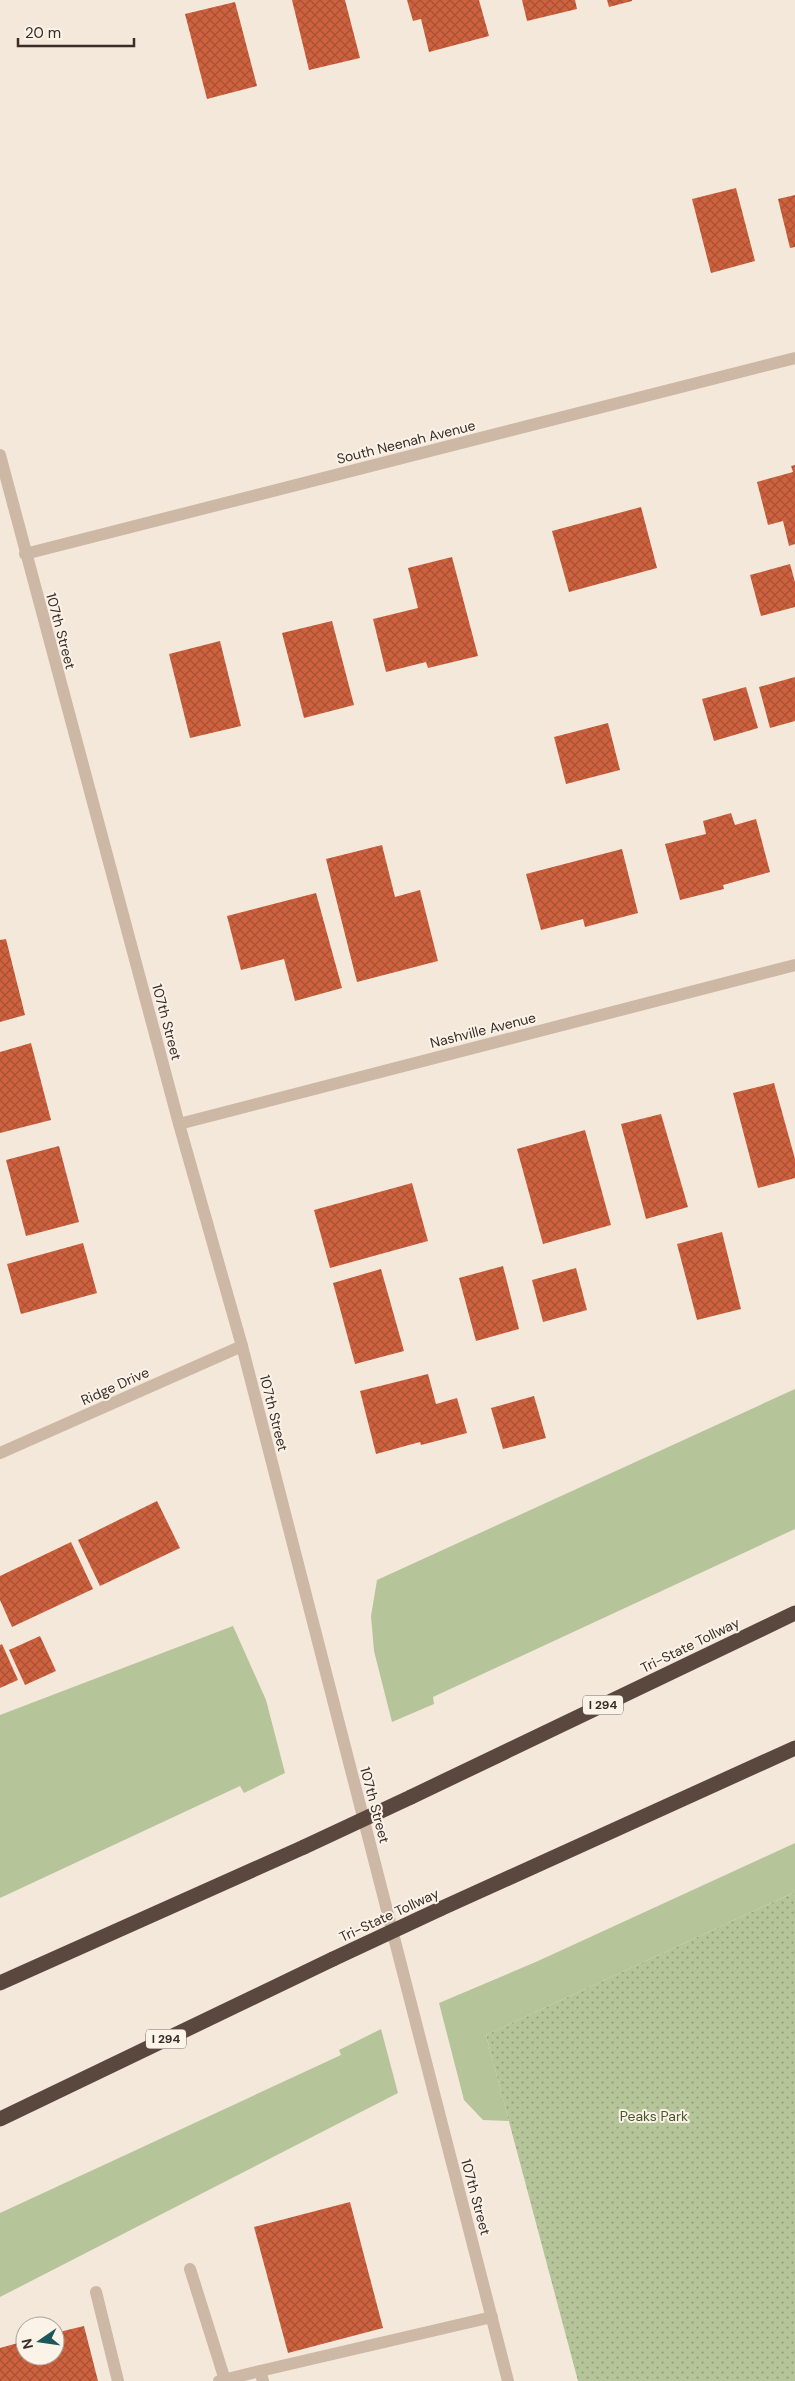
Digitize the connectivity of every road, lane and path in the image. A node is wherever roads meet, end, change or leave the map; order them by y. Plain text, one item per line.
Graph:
1 (795, 358) edge
2 (0, 455) edge
3 (25, 554) junction
4 (795, 965) edge
5 (179, 1124) junction
6 (242, 1346) junction
7 (0, 1453) edge
8 (795, 1612) edge
9 (795, 1748) edge
10 (0, 1983) edge
11 (0, 2119) edge
12 (190, 2269) dead end
13 (96, 2292) dead end
14 (492, 2317) junction
15 (261, 2376) edge
16 (222, 2380) edge
17 (118, 2381) edge
18 (508, 2381) edge

1 - 3 street, South Neenah Avenue
2 - 3 street, 107th Street
3 - 5 street, 107th Street
4 - 5 street, Nashville Avenue
5 - 6 street, 107th Street
6 - 7 street, Ridge Drive
6 - 14 street, 107th Street
8 - 10 highway, Tri-State Tollway / I 294, bridge
9 - 11 highway, Tri-State Tollway / I 294, bridge
12 - 16 street
13 - 17 street
14 - 15 street
14 - 18 street, 107th Street
15 - 16 street

